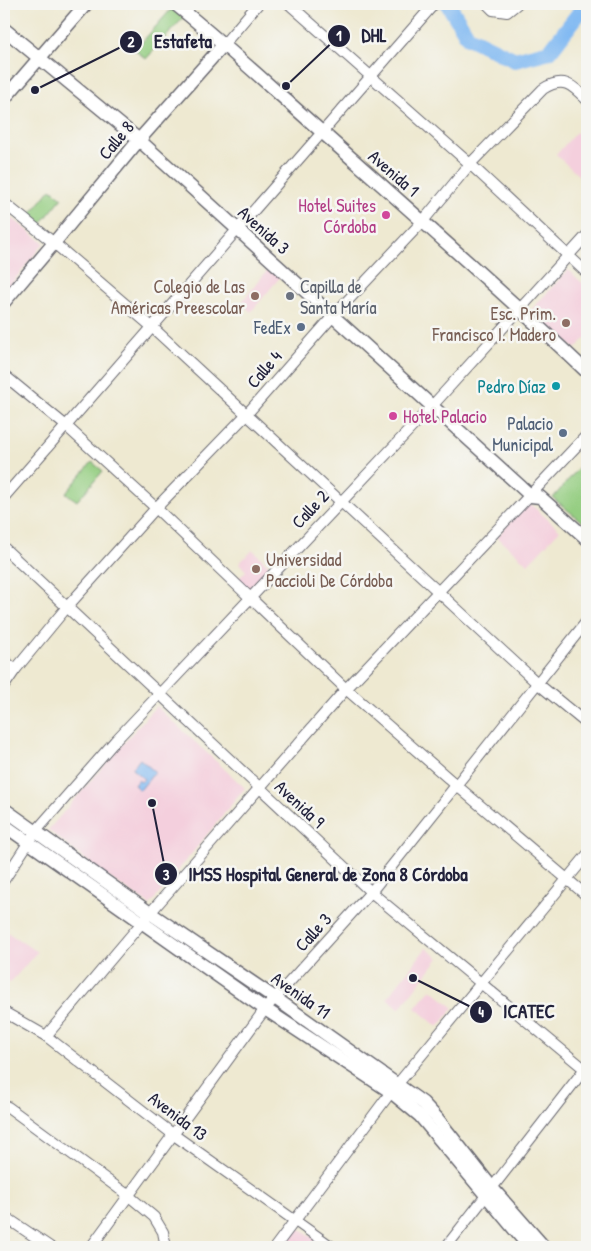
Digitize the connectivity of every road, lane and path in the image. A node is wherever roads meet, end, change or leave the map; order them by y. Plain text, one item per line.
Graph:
1 (86, 4) edge
2 (175, 4) edge
3 (258, 4) edge
4 (289, 4) edge
5 (434, 4) edge
6 (487, 4) edge
7 (517, 4) edge
8 (4, 29) edge
9 (224, 44) junction
10 (38, 58) junction
11 (370, 76) junction
12 (4, 99) edge
13 (587, 100) edge
14 (321, 132) junction
15 (139, 140) junction
16 (470, 164) junction
17 (4, 203) edge
18 (423, 222) junction
19 (237, 230) junction
20 (587, 235) edge
21 (54, 244) junction
22 (569, 256) junction
23 (587, 273) edge
24 (4, 302) edge
25 (520, 308) junction
26 (333, 316) junction
27 (152, 328) junction
28 (587, 372) edge
29 (4, 375) edge
30 (432, 406) junction
31 (246, 415) junction
32 (66, 425) junction
33 (587, 435) edge
34 (531, 496) junction
35 (4, 497) edge
36 (340, 501) junction
37 (156, 508) junction
38 (587, 539) edge
39 (4, 548) edge
40 (438, 591) junction
41 (249, 597) junction
42 (67, 607) junction
43 (587, 621) edge
44 (4, 660) edge
45 (15, 670) junction
46 (537, 683) junction
47 (4, 686) edge
48 (346, 689) junction
49 (159, 694) junction
50 (587, 724) edge
51 (456, 785) junction
52 (259, 788) junction
53 (4, 809) edge
54 (4, 825) edge
55 (36, 831) junction
56 (29, 843) junction
57 (587, 854) edge
58 (568, 879) junction
59 (4, 880) edge
60 (372, 892) junction
61 (587, 896) edge
62 (150, 913) junction
63 (141, 924) junction
64 (481, 984) junction
65 (275, 998) junction
66 (265, 1009) junction
67 (4, 1012) edge
68 (46, 1036) junction
69 (587, 1069) edge
70 (395, 1088) junction
71 (8, 1107) dead end
72 (174, 1135) junction
73 (490, 1193) junction
74 (129, 1196) junction
75 (4, 1216) edge
76 (294, 1221) junction
77 (50, 1247) edge
78 (91, 1247) edge
79 (166, 1247) edge
80 (275, 1247) edge
81 (332, 1247) edge
82 (446, 1247) edge
83 (529, 1247) edge
84 (544, 1247) edge

1 - 10 main road
2 - 9 main road, Avenida 1
3 - 9 street, Calle 8
4 - 11 street
5 - 11 street
6 - 7 street
8 - 10 main road, Avenida 3
9 - 14 main road, Avenida 1
9 - 15 main road, Calle 8
10 - 12 main road
10 - 15 main road, Avenida 3
11 - 14 street
11 - 16 street
13 - 16 street, Calle 4
14 - 18 main road, Avenida 1
14 - 19 street
15 - 19 main road, Avenida 3
15 - 21 main road, Calle 8
16 - 18 street, Calle 4
16 - 22 street
17 - 21 street
18 - 25 main road, Avenida 1
18 - 26 street, Calle 4
19 - 26 main road, Avenida 3
19 - 27 street
20 - 22 street, Calle 2
21 - 24 main road, Calle 8
21 - 27 street
22 - 23 street
22 - 25 street, Calle 2
25 - 28 main road, Avenida 1
25 - 30 street, Calle 2
26 - 30 main road, Avenida 3
26 - 31 street, Calle 4
27 - 31 street
27 - 32 street
29 - 32 street
30 - 34 main road, Avenida 3
30 - 36 street, Calle 2
31 - 36 street
31 - 37 street, Calle 4
32 - 35 street
32 - 37 street
33 - 34 street
34 - 38 main road, Avenida 3
34 - 40 street
36 - 40 street
36 - 41 street, Calle 2
37 - 41 street
37 - 42 street, Calle 4
39 - 42 street, Avenida 9
40 - 46 street
40 - 48 street
41 - 48 street
41 - 49 street, Calle 2
42 - 45 street, Calle 4
42 - 49 street, Avenida 9
43 - 46 street, Calle 3
44 - 45 street
45 - 47 street, Calle 4
46 - 50 street
46 - 51 street, Calle 3
48 - 51 street
48 - 52 street
49 - 52 street, Avenida 9
49 - 55 street, Calle 2
51 - 58 street
51 - 60 street, Calle 3
52 - 60 street, Avenida 9
52 - 62 street
53 - 55 main road, Avenida 11
54 - 56 main road, Avenida 11
55 - 56 street, Calle 2
55 - 62 main road, Avenida 11
56 - 59 street, Calle 2
56 - 63 main road, Avenida 11
57 - 58 street
58 - 61 street
58 - 64 street
60 - 64 street, Avenida 9
60 - 65 street, Calle 3
62 - 63 street
62 - 65 main road, Avenida 11
63 - 66 main road, Avenida 11
63 - 68 street
64 - 69 street, Avenida 9
64 - 70 street
65 - 66 street, Calle 3
65 - 70 main road, Avenida 11
66 - 70 main road, Avenida 11
66 - 72 street, Calle 3
67 - 68 street, Avenida 13
68 - 72 street, Avenida 13
69 - 73 street
70 - 73 main road, Avenida 11
70 - 76 street
71 - 74 street
72 - 74 street, Calle 3
72 - 76 street, Avenida 13
73 - 82 street
73 - 83 main road, Avenida 11
73 - 84 main road, Avenida 11
74 - 78 street, Calle 3
74 - 79 street
75 - 77 street
76 - 80 street
76 - 81 street, Avenida 13

